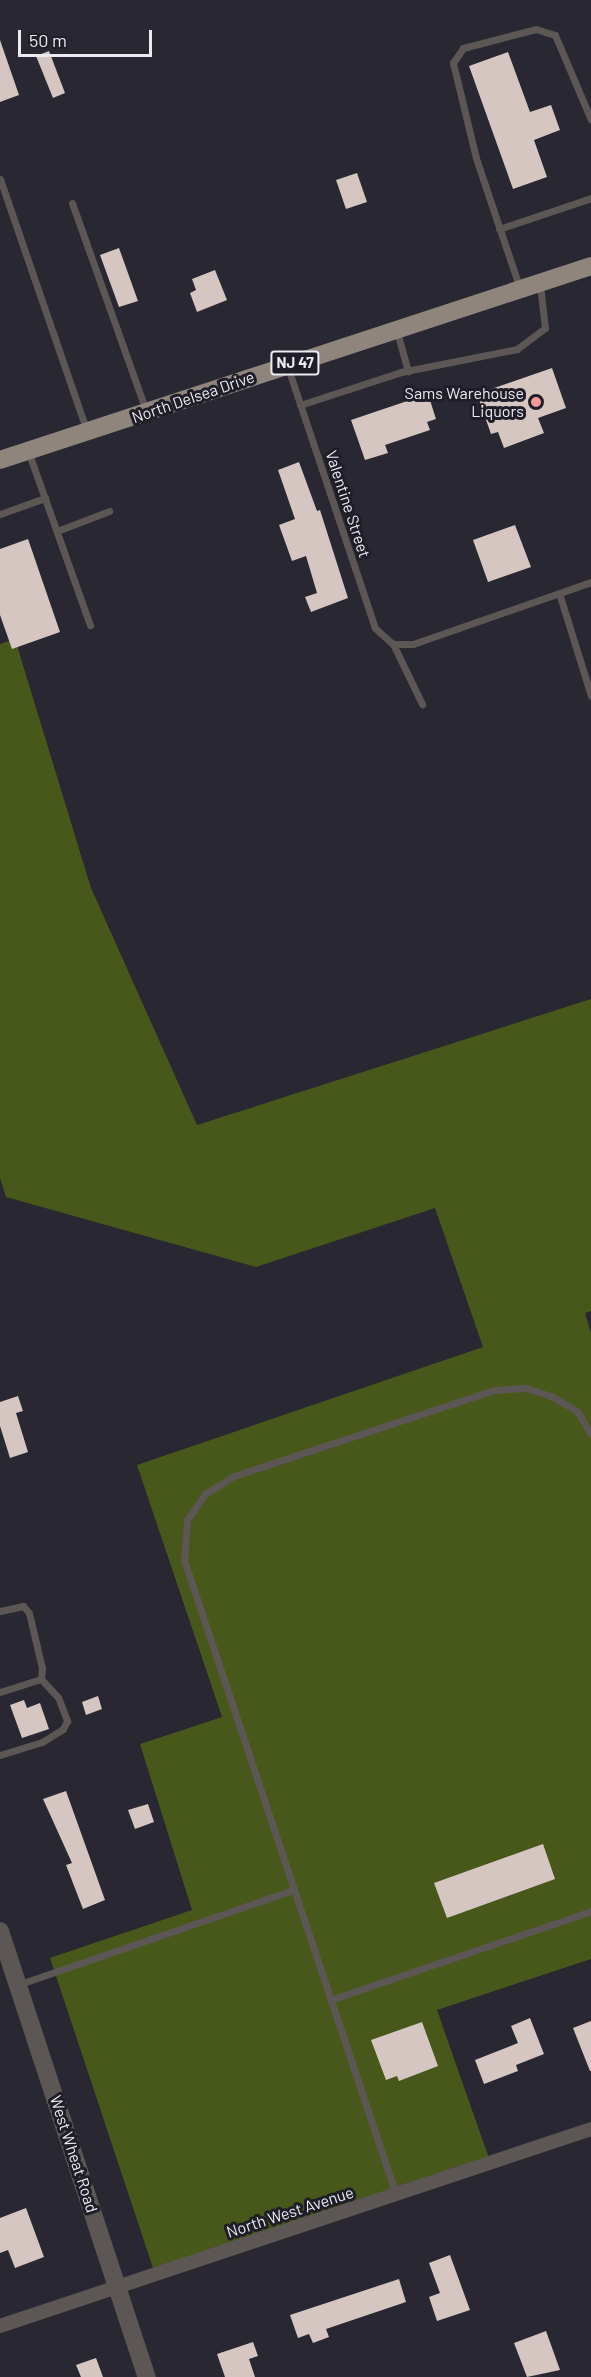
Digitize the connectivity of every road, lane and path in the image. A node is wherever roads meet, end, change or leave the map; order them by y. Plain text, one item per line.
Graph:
1 (591, 120) edge
2 (0, 178) edge
3 (591, 198) edge
4 (72, 203) dead end
5 (499, 229) junction
6 (591, 266) edge
7 (539, 283) junction
8 (520, 289) junction
9 (396, 330) junction
10 (287, 366) junction
11 (408, 371) junction
12 (300, 405) junction
13 (147, 413) junction
14 (87, 433) junction
15 (28, 451) junction
16 (0, 460) edge
17 (45, 498) junction
18 (109, 512) dead end
19 (0, 514) edge
20 (57, 531) junction
21 (591, 582) edge
22 (559, 593) junction
23 (90, 625) dead end
24 (393, 644) junction
25 (591, 696) edge
26 (422, 704) dead end
27 (591, 1434) edge
28 (0, 1611) edge
29 (41, 1679) junction
30 (0, 1692) edge
31 (0, 1755) edge
32 (293, 1890) junction
33 (591, 1911) edge
34 (0, 1931) edge
35 (18, 1985) junction
36 (330, 2000) junction
37 (591, 2129) edge
38 (396, 2195) junction
39 (118, 2287) junction
40 (0, 2326) edge
41 (147, 2377) edge

1 - 5 lane
2 - 14 lane
3 - 5 lane
4 - 13 lane
5 - 8 lane
6 - 7 main road, North Delsea Drive / NJ 47
7 - 8 main road, North Delsea Drive / NJ 47
7 - 11 lane
8 - 9 main road, North Delsea Drive / NJ 47
9 - 10 main road, North Delsea Drive / NJ 47
9 - 11 lane
10 - 12 lane, Valentine Street
10 - 13 main road, North Delsea Drive / NJ 47
11 - 12 lane
12 - 24 lane, Valentine Street
13 - 14 main road, North Delsea Drive / NJ 47
14 - 15 main road, North Delsea Drive / NJ 47
15 - 16 main road, North Delsea Drive / NJ 47
15 - 17 lane
17 - 19 lane
17 - 20 lane
18 - 20 lane
20 - 23 lane
21 - 22 lane
22 - 24 lane
22 - 25 lane
24 - 26 lane, Valentine Street
27 - 32 lane
28 - 29 lane
29 - 30 lane
29 - 31 lane
32 - 35 lane
32 - 36 lane
33 - 36 lane
34 - 35 street, West Wheat Road
35 - 39 street, West Wheat Road
36 - 38 lane
37 - 38 street, North West Avenue
38 - 39 street, North West Avenue
39 - 40 street, North West Avenue
39 - 41 street, West Wheat Road

